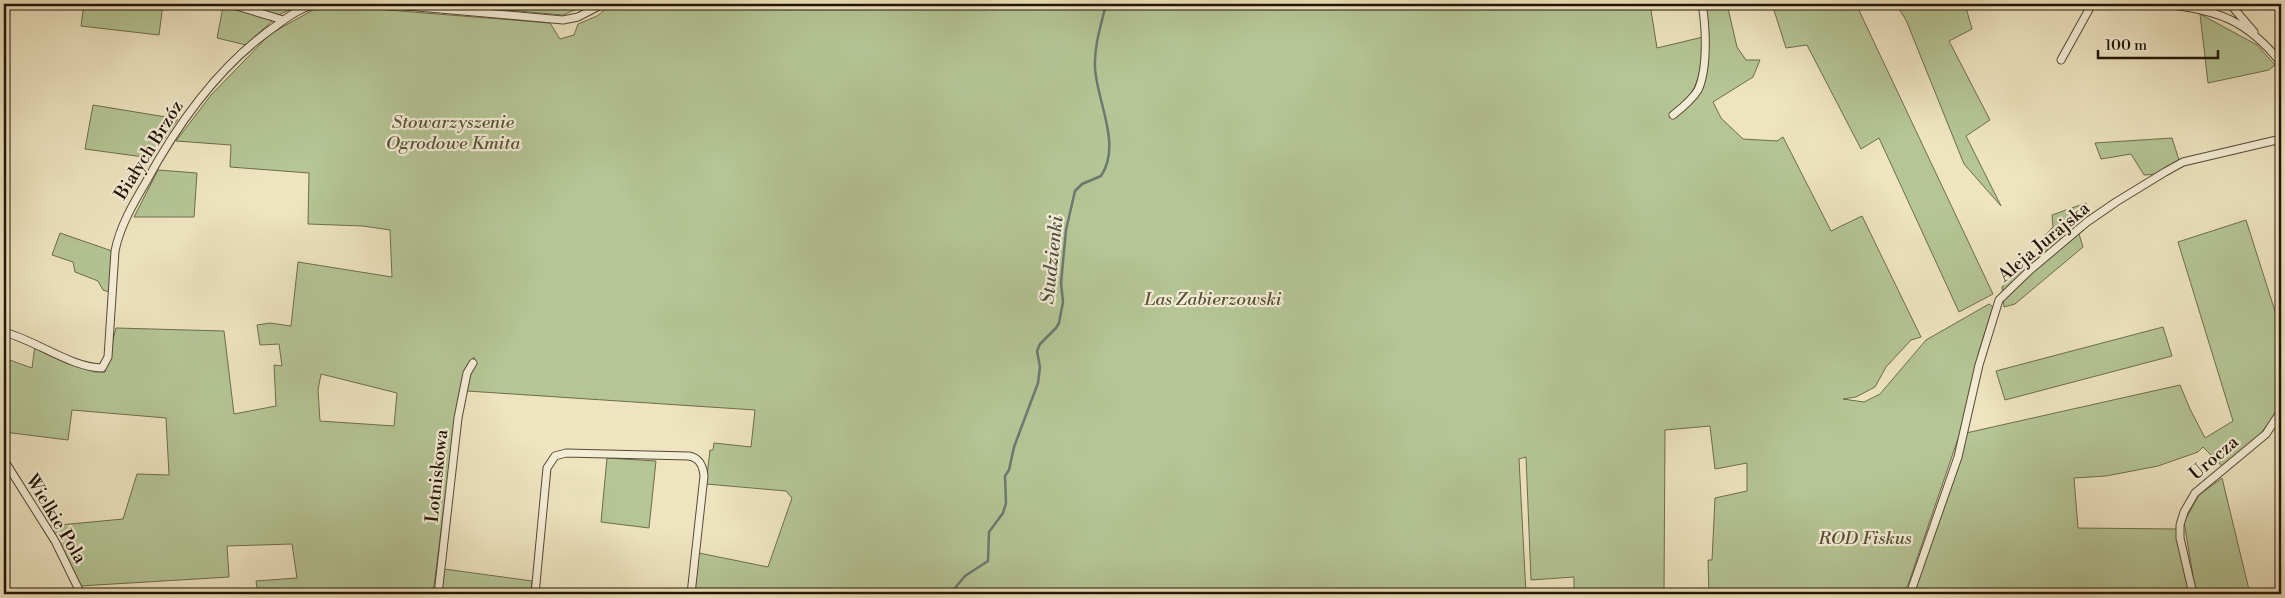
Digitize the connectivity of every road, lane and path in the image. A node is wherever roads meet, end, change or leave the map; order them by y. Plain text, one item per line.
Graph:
1 (230, 4) edge
2 (316, 4) edge
3 (384, 4) edge
4 (603, 4) edge
5 (1702, 4) edge
6 (2092, 4) edge
7 (2164, 4) edge
8 (2220, 4) edge
9 (2230, 4) edge
10 (2209, 11) junction
11 (283, 20) junction
12 (2258, 36) junction
13 (2062, 60) dead end
14 (2281, 63) edge
15 (1673, 115) dead end
16 (2281, 139) edge
17 (4, 332) edge
18 (472, 364) dead end
19 (2281, 411) edge
20 (4, 460) edge
21 (81, 594) edge
22 (438, 594) edge
23 (535, 594) edge
24 (691, 594) edge
25 (1910, 594) edge
26 (2193, 594) edge

1 - 11 street
2 - 11 street, Białych Brzóz
3 - 4 street
5 - 15 street
6 - 13 street
7 - 10 street
8 - 10 street
9 - 12 street
10 - 12 street
11 - 17 street, Białych Brzóz
12 - 14 street
16 - 25 street, Aleja Jurajska
18 - 22 street, Lotniskowa
19 - 26 street, Urocza
20 - 21 street, Wielkie Pola
23 - 24 street

